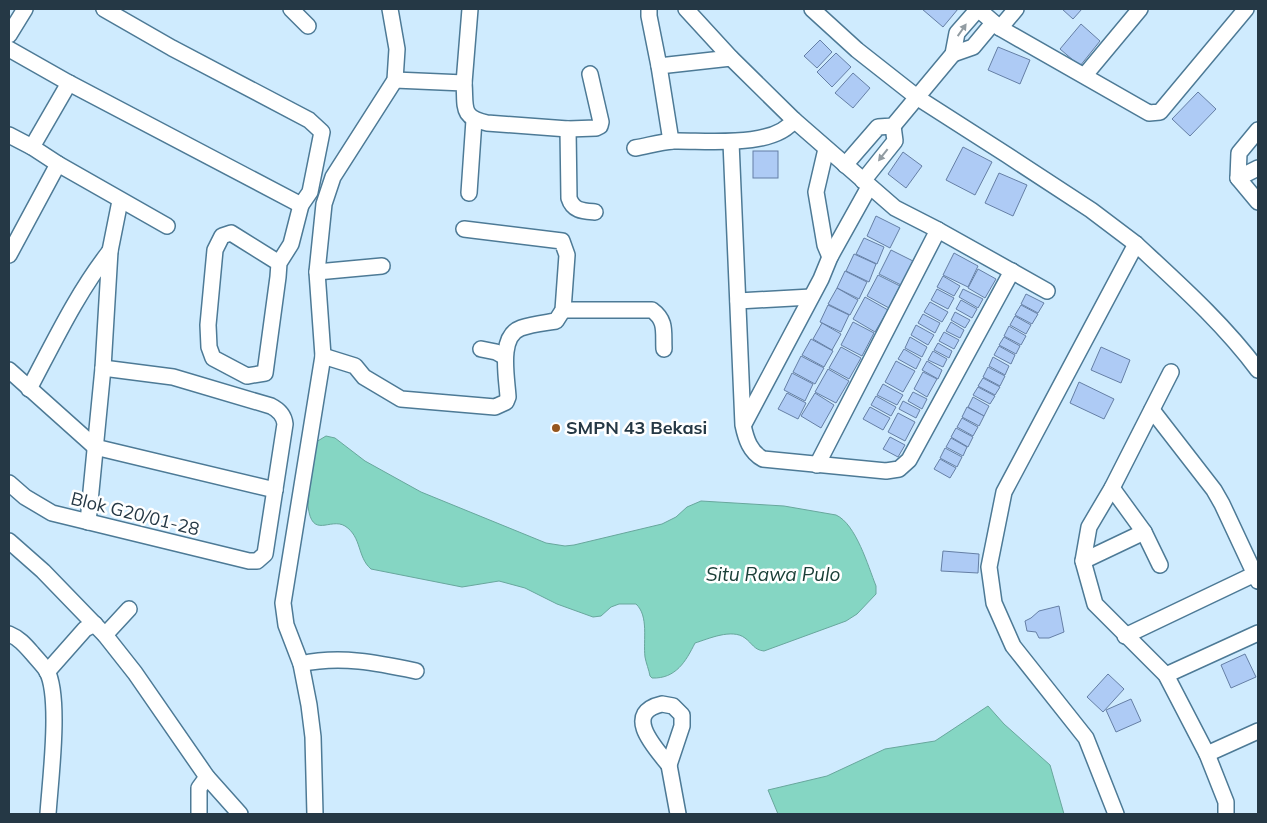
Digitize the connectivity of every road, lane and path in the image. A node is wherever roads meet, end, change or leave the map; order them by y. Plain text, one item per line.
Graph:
1 (24, 9) edge
2 (104, 9) edge
3 (292, 9) edge
4 (390, 9) edge
5 (470, 9) edge
6 (650, 9) edge
7 (686, 9) edge
8 (812, 9) edge
9 (978, 9) edge
10 (1016, 9) edge
11 (1140, 9) edge
12 (1246, 9) edge
13 (308, 26) dead end
14 (997, 26) junction
15 (9, 35) edge
16 (9, 49) edge
17 (954, 54) junction
18 (731, 58) junction
19 (659, 66) junction
20 (590, 74) dead end
21 (1085, 76) junction
22 (395, 80) junction
23 (69, 83) junction
24 (464, 83) junction
25 (918, 98) junction
26 (474, 120) junction
27 (794, 120) junction
28 (893, 126) junction
29 (568, 129) junction
30 (1258, 130) edge
31 (9, 135) edge
32 (671, 141) junction
33 (731, 142) junction
34 (32, 147) junction
35 (635, 148) dead end
36 (826, 150) junction
37 (58, 164) junction
38 (845, 165) junction
39 (1258, 168) edge
40 (1238, 178) junction
41 (866, 184) junction
42 (469, 193) dead end
43 (120, 201) junction
44 (1258, 202) edge
45 (301, 205) junction
46 (595, 212) dead end
47 (166, 226) dead end
48 (464, 229) dead end
49 (938, 230) junction
50 (1136, 244) junction
51 (110, 251) junction
52 (9, 254) edge
53 (830, 257) junction
54 (279, 263) junction
55 (382, 266) dead end
56 (1012, 271) junction
57 (317, 272) junction
58 (1047, 291) dead end
59 (811, 297) junction
60 (738, 301) junction
61 (563, 310) junction
62 (481, 349) dead end
63 (664, 349) dead end
64 (323, 356) junction
65 (505, 357) junction
66 (102, 368) junction
67 (9, 370) edge
68 (1258, 370) edge
69 (1171, 372) dead end
70 (29, 389) junction
71 (1152, 410) junction
72 (743, 425) junction
73 (95, 447) junction
74 (817, 465) junction
75 (9, 483) edge
76 (1112, 488) junction
77 (275, 490) junction
78 (88, 522) junction
79 (1144, 532) junction
80 (9, 541) edge
81 (1083, 561) junction
82 (1160, 565) dead end
83 (1257, 578) edge
84 (129, 609) dead end
85 (100, 630) junction
86 (1258, 633) edge
87 (9, 634) edge
88 (1125, 636) junction
89 (301, 664) junction
90 (416, 671) dead end
91 (47, 672) junction
92 (1166, 675) junction
93 (1258, 731) edge
94 (1207, 754) junction
95 (669, 765) dead end
96 (207, 777) junction
97 (48, 814) edge
98 (199, 814) edge
99 (240, 814) edge
100 (315, 814) edge
101 (678, 814) edge
102 (1116, 814) edge
103 (1226, 814) edge

1 - 15 street
2 - 45 street
3 - 13 street
4 - 22 street
5 - 24 street
6 - 19 street
7 - 18 street
8 - 25 street
9 - 14 street
17 -> 9 street
10 - 14 street
11 - 21 street
12 - 21 street
14 - 17 street
14 - 21 street
16 - 23 street
17 - 25 street
18 - 19 street
18 - 27 street
19 - 32 street
20 - 29 street
22 - 24 street
22 - 57 street
23 - 34 street
23 - 45 street
24 - 26 street
25 - 28 street
25 - 50 street
26 - 29 street
26 - 42 street
27 - 33 street
27 - 36 street
28 - 38 street
28 -> 41 street
29 - 46 street
30 - 40 street
31 - 34 street
32 - 33 street
32 - 35 street
33 - 60 street
34 - 37 street
36 - 38 street
36 - 53 street
37 - 43 street
37 - 52 street
38 - 41 street
39 - 40 street
40 - 44 street
41 - 49 street
41 - 53 street
43 - 47 street
43 - 51 street
45 - 54 street
48 - 61 street
49 - 56 street
49 - 74 street
50 - 68 street
50 - 102 street
51 - 66 street
51 - 70 street
53 - 59 street
54 - 54 street
55 - 57 street
56 - 58 street
56 - 74 street
57 - 64 street
59 - 60 street
59 - 72 street
60 - 72 street
61 - 63 street
61 - 65 street
62 - 65 street
64 - 65 street
64 - 89 street
66 - 73 street
66 - 77 street
67 - 70 street
69 - 71 street
70 - 73 street
71 - 76 street
71 - 83 street
72 - 74 street
73 - 77 street
73 - 78 street
75 - 78 street, Blok G20/01-28
76 - 79 street
76 - 81 street
77 - 78 street, Blok G20/01-28
79 - 81 street
79 - 82 street
80 - 85 street
81 - 88 street
83 - 88 street
84 - 85 street
85 - 91 street
85 - 96 street
86 - 92 street
87 - 91 street
88 - 92 street
89 - 90 street
89 - 100 street
91 - 97 street
92 - 94 street
93 - 94 street
94 - 103 street
95 - 101 street
96 - 98 street
96 - 99 street

